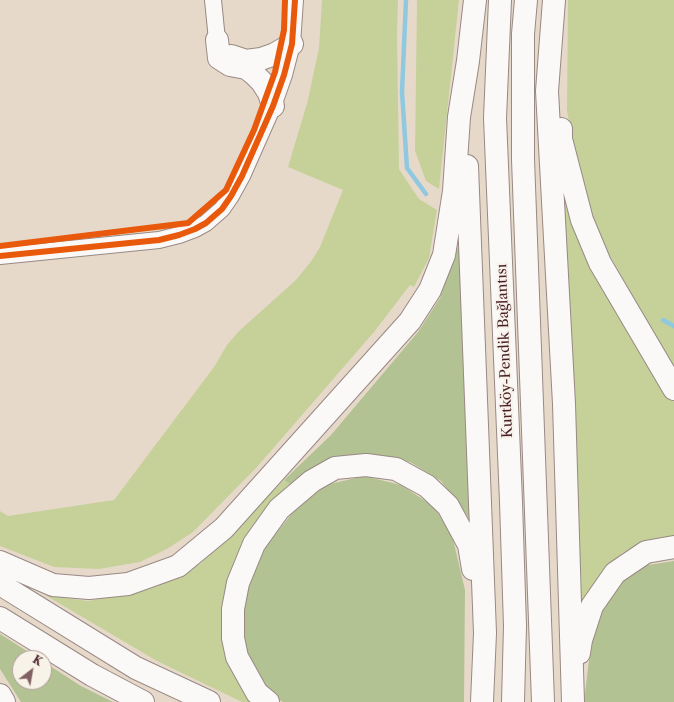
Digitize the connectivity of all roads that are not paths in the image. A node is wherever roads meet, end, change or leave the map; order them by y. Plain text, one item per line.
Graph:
1 (212, 0) edge
2 (295, 0) edge
3 (475, 0) edge
4 (500, 0) edge
5 (526, 0) edge
6 (554, 0) edge
7 (560, 0) edge
8 (217, 40) junction
9 (292, 44) junction
10 (468, 60) junction
11 (273, 106) junction
12 (0, 256) edge
13 (674, 389) edge
14 (674, 547) edge
15 (0, 562) edge
16 (0, 584) edge
17 (0, 618) edge
18 (485, 633) junction
19 (0, 695) edge
20 (4, 702) edge
21 (143, 702) edge
22 (209, 702) edge
23 (268, 702) edge
24 (482, 702) edge
25 (513, 702) edge
26 (543, 702) edge
27 (573, 702) edge

1 - 8 street
2 - 9 street
3 - 10 main road
4 - 25 main road, Kurtköy-Pendik Bağlantısı
5 - 26 main road, Kurtköy-Pendik Bağlantısı
6 - 27 main road
7 - 13 main road
8 - 9 main road
8 - 11 main road
9 - 11 street
10 - 15 main road
10 - 18 main road
11 - 12 street
14 - 27 main road
16 - 22 main road
17 - 21 main road
18 - 23 main road
18 - 24 main road
19 - 20 main road

